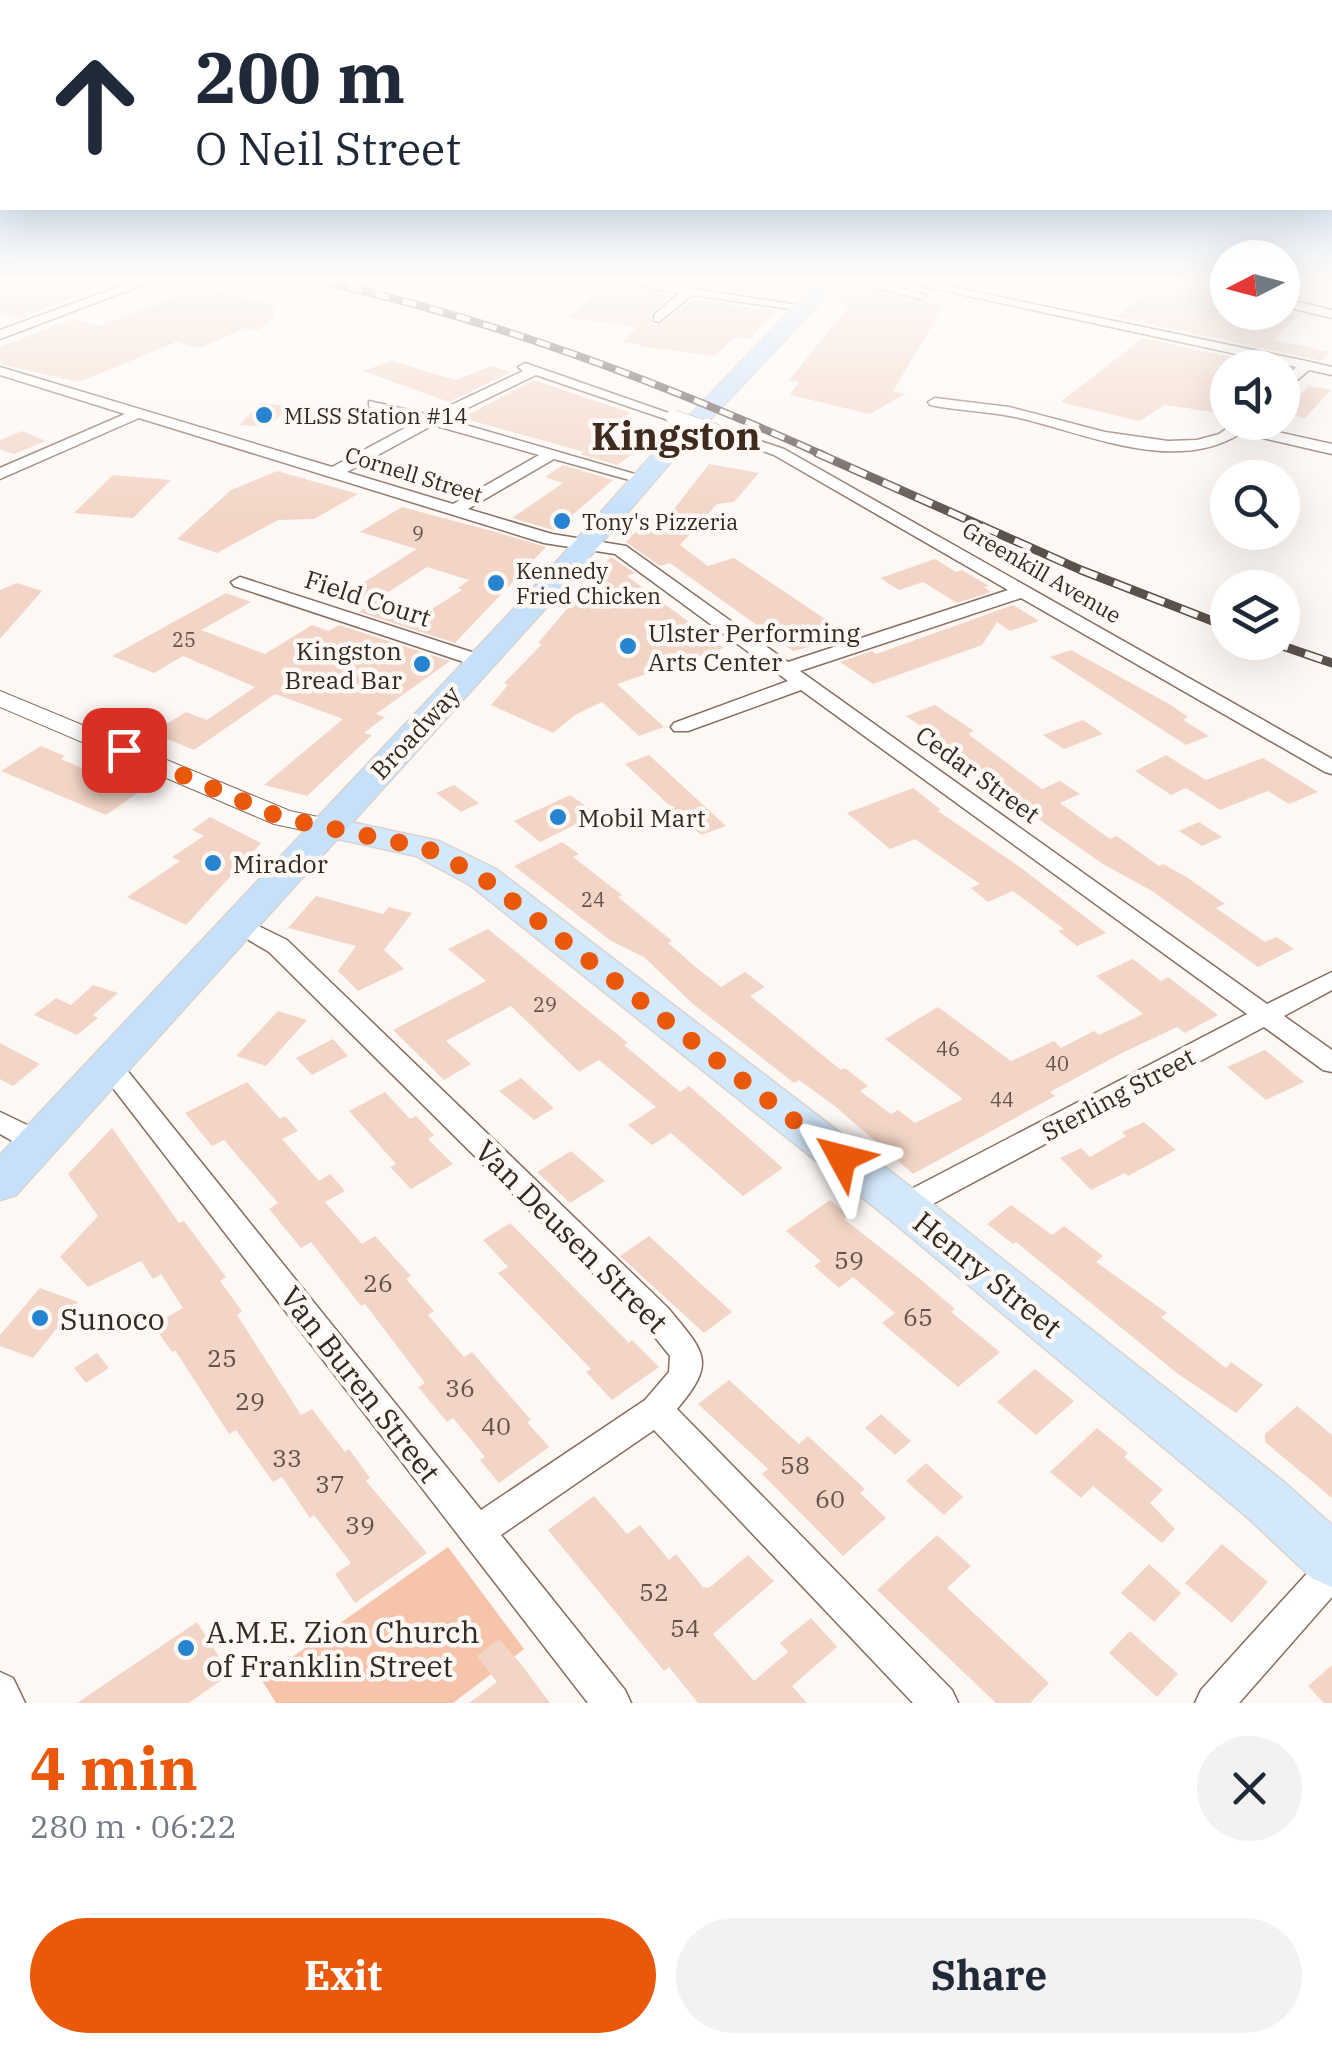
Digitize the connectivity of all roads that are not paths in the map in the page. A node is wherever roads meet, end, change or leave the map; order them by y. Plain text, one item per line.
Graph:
1 (754, 360) edge
2 (516, 364) dead end
3 (536, 370) junction
4 (0, 371) edge
5 (1300, 371) edge
6 (1332, 371) edge
7 (1300, 372) edge
8 (1332, 382) edge
9 (935, 402) dead end
10 (374, 404) dead end
11 (138, 414) junction
12 (431, 420) junction
13 (1210, 440) edge
14 (1299, 440) edge
15 (1332, 449) edge
16 (550, 454) junction
17 (0, 474) edge
18 (334, 474) junction
19 (644, 479) junction
20 (454, 510) junction
21 (586, 545) junction
22 (240, 582) dead end
23 (1024, 591) junction
24 (480, 661) junction
25 (794, 676) junction
26 (0, 698) edge
27 (681, 727) dead end
28 (1332, 768) edge
29 (327, 828) junction
30 (238, 924) junction
31 (1332, 980) edge
32 (1266, 1016) junction
33 (1332, 1063) edge
34 (109, 1066) junction
35 (0, 1122) edge
36 (38, 1142) junction
37 (0, 1183) edge
38 (904, 1206) junction
39 (656, 1410) junction
40 (478, 1532) junction
41 (1332, 1561) edge
42 (1332, 1571) edge
43 (0, 1691) edge
44 (6, 1703) edge
45 (612, 1703) edge
46 (939, 1703) edge
47 (1214, 1703) edge

1 - 19 highway, Broadway
2 - 3 street, Greenkill Avenue
3 - 12 street
3 - 23 street, Greenkill Avenue, bridge
4 - 11 street, Cornell Street
5 - 6 street
7 - 8 street
9 - 13 street
10 - 12 street
11 - 17 street
11 - 18 street, Cornell Street
12 - 16 street
12 - 18 street
14 - 15 street
16 - 19 street
16 - 20 street
18 - 20 street, Cornell Street
19 - 21 highway, Broadway
20 - 21 street, Cornell Street
21 - 24 highway, Broadway
21 - 25 street, Cedar Street
22 - 24 street, Field Court
23 - 25 street
23 - 28 street, Greenkill Avenue
24 - 29 highway, Broadway
25 - 27 street
25 - 32 street, Cedar Street
26 - 29 street
29 - 30 highway, Broadway
29 - 38 main road, Henry Street
30 - 34 highway, Broadway
30 - 39 street, Van Deusen Street
31 - 32 street, Sterling Street
32 - 33 street, Cedar Street
32 - 38 street, Sterling Street
34 - 36 highway, Broadway
34 - 40 street, Van Buren Street
35 - 36 street
36 - 37 highway, Broadway
38 - 41 main road, Henry Street
39 - 40 street, Van Deusen Street
39 - 46 street
40 - 45 street, Van Buren Street
42 - 47 street
43 - 44 street

